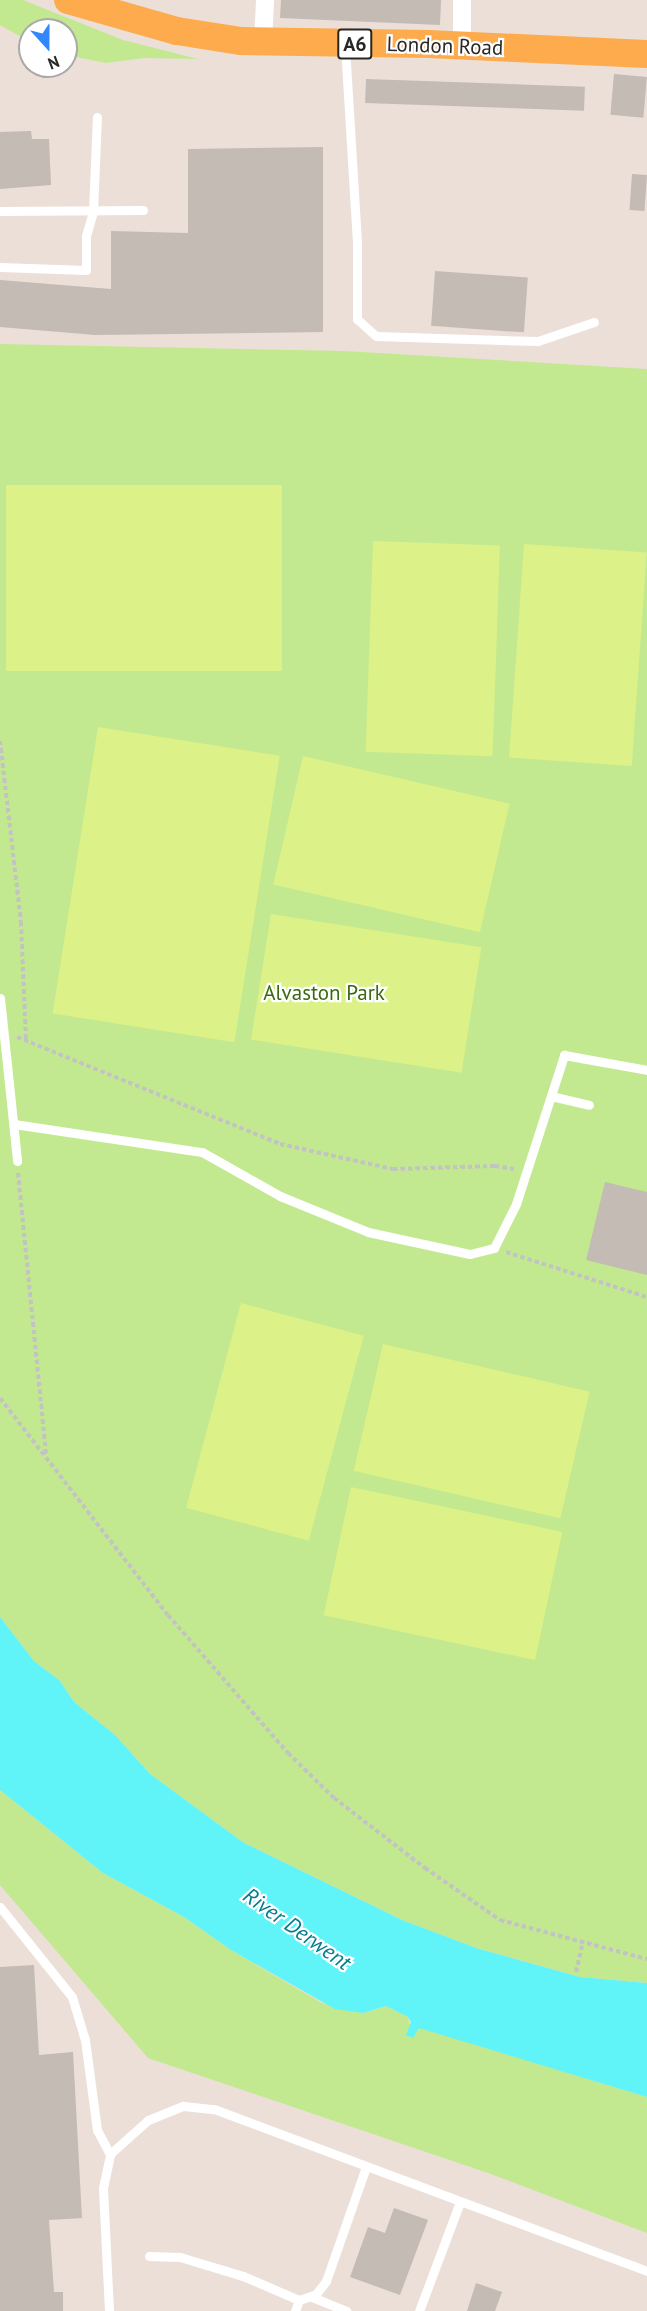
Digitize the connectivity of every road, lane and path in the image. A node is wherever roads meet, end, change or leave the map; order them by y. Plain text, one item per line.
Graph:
1 (265, 0) edge
2 (462, 0) edge
3 (77, 1) edge
4 (263, 43) junction
5 (345, 44) junction
6 (462, 45) junction
7 (647, 54) edge
8 (97, 117) dead end
9 (143, 210) dead end
10 (0, 211) edge
11 (93, 211) junction
12 (0, 267) edge
13 (594, 321) dead end
14 (0, 741) edge
15 (0, 998) edge
16 (4, 1035) junction
17 (26, 1039) junction
18 (647, 1070) edge
19 (551, 1096) junction
20 (589, 1105) dead end
21 (14, 1124) junction
22 (17, 1161) joint
23 (526, 1171) junction
24 (494, 1248) junction
25 (647, 1297) edge
26 (0, 1398) edge
27 (46, 1455) junction
28 (0, 1907) edge
29 (583, 1942) junction
30 (647, 1959) edge
31 (576, 1972) dead end
32 (110, 2154) junction
33 (366, 2167) junction
34 (460, 2202) junction
35 (149, 2256) dead end
36 (647, 2271) edge
37 (312, 2297) junction
38 (299, 2300) junction
39 (109, 2311) edge
40 (295, 2311) edge
41 (346, 2311) edge
42 (419, 2311) edge

1 - 4 street
2 - 6 street
3 - 4 main road, London Road / A6
4 - 5 main road, London Road / A6
5 - 6 main road, London Road / A6
5 - 13 lane
6 - 7 main road, London Road / A6
8 - 11 lane
9 - 11 lane
10 - 11 lane
11 - 12 lane
14 - 17 path
15 - 16 lane
16 - 17 path
16 - 21 lane
17 - 23 path
18 - 19 lane
19 - 20 lane
19 - 23 lane
21 - 22 lane
21 - 24 lane
22 - 27 path
23 - 24 lane
24 - 25 path
26 - 27 path
27 - 29 path
28 - 32 lane
29 - 30 path
29 - 31 path
32 - 33 lane
32 - 39 lane
33 - 34 lane
33 - 37 lane
34 - 36 lane
34 - 42 lane
35 - 38 lane
37 - 38 lane
37 - 41 lane
38 - 40 lane

